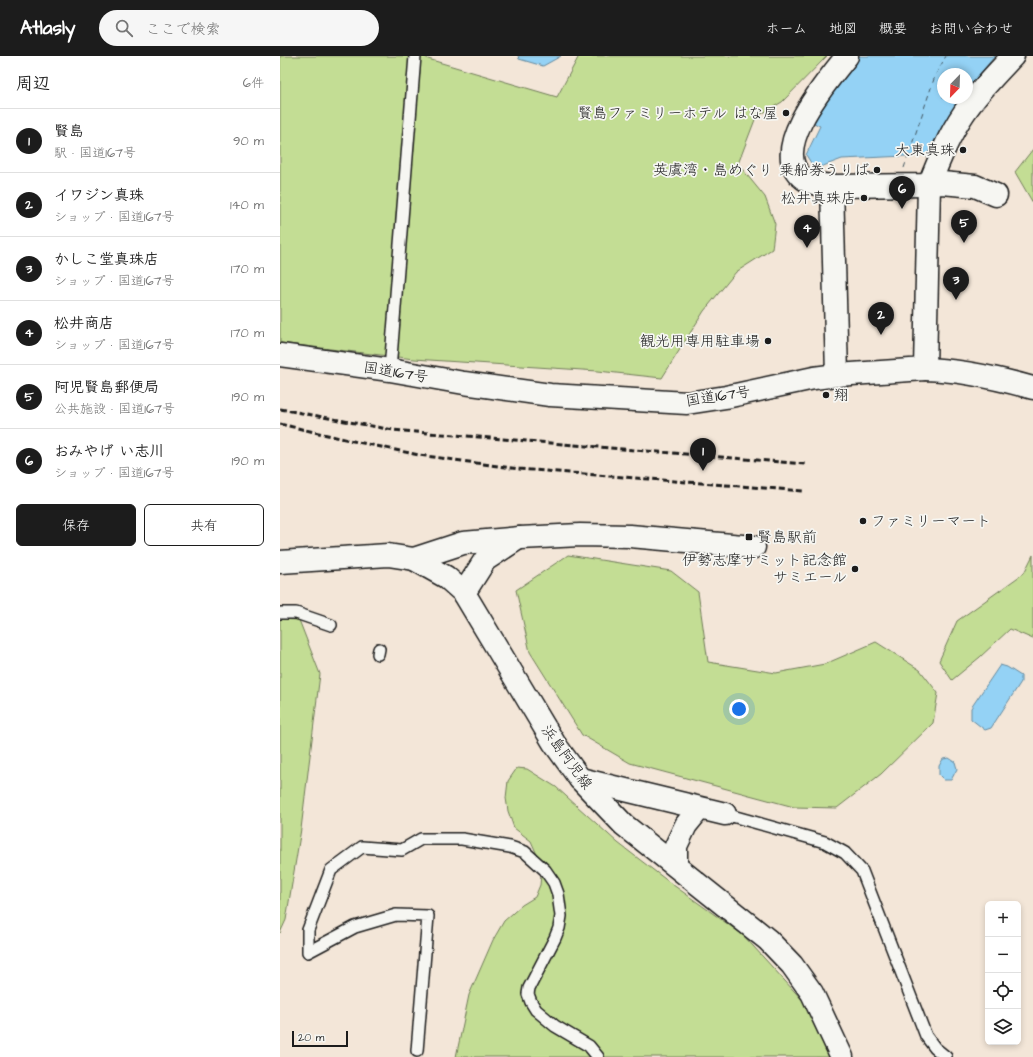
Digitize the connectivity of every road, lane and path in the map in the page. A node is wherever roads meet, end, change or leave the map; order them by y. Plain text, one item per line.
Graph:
1 (415, 56) edge
2 (847, 56) edge
3 (1013, 56) edge
4 (929, 185) junction
5 (832, 186) junction
6 (996, 195) dead end
7 (280, 355) edge
8 (925, 369) junction
9 (390, 370) junction
10 (837, 375) junction
11 (1033, 388) edge
12 (520, 538) junction
13 (754, 547) dead end
14 (414, 559) junction
15 (280, 562) edge
16 (464, 593) junction
17 (280, 613) edge
18 (331, 625) dead end
19 (580, 779) junction
20 (699, 809) junction
21 (725, 814) joint
22 (676, 865) junction
23 (416, 1051) dead end
24 (598, 1057) edge
25 (842, 1057) edge
26 (946, 1057) edge

1 - 9 lane
2 - 5 main road
3 - 4 main road
4 - 5 main road
4 - 6 main road
4 - 8 main road
5 - 10 main road
7 - 9 main road, 国道167号
8 - 10 main road, 国道167号
8 - 11 main road, 国道167号
9 - 10 main road, 国道167号
12 - 13 main road
12 - 14 main road
12 - 16 main road
14 - 15 main road, 浜島阿児線
14 - 16 main road, 浜島阿児線
16 - 19 main road, 浜島阿児線
17 - 18 lane
19 - 20 main road
19 - 22 main road, 浜島阿児線
20 - 21 main road
20 - 22 main road
21 - 26 lane
22 - 25 main road, 浜島阿児線
23 - 24 lane

